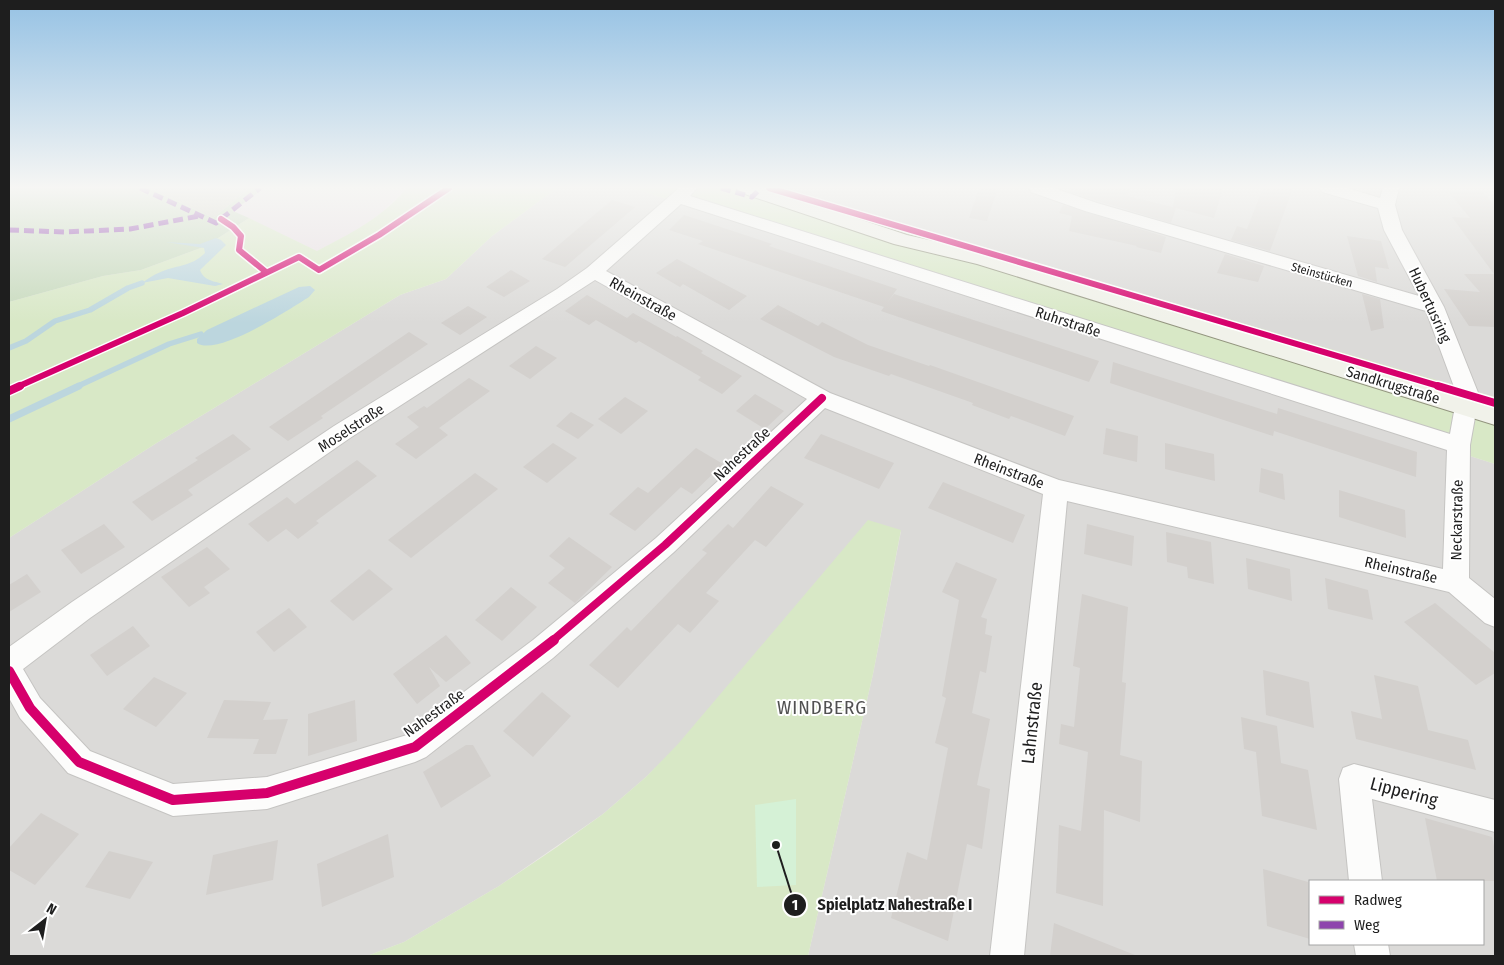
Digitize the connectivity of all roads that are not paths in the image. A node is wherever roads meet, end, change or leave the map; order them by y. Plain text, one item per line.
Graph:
1 (638, 233) edge
2 (806, 233) edge
3 (877, 233) edge
4 (1180, 233) edge
5 (1395, 233) edge
6 (594, 272) junction
7 (1434, 307) junction
8 (822, 398) junction
9 (1466, 407) junction
10 (1495, 416) edge
11 (1459, 445) junction
12 (1056, 489) junction
13 (1456, 583) junction
14 (1495, 615) edge
15 (9, 664) edge
16 (9, 671) edge
17 (1495, 816) edge
18 (1365, 880) edge
19 (1007, 956) edge

1 - 6 street, Moselstraße
2 - 11 street, Ruhrstraße
3 - 9 street, Sandkrugstraße
4 - 7 street, Steinstücken
5 - 7 street, Hubertusring
6 - 8 street, Rheinstraße
6 - 15 street, Moselstraße
7 - 9 street, Hubertusring
8 - 12 street, Rheinstraße
8 - 16 street, Nahestraße
9 - 10 street, Sandkrugstraße
9 - 11 street, Neckarstraße
11 - 13 street, Neckarstraße
12 - 13 street, Rheinstraße
12 - 19 street, Lahnstraße
13 - 14 street
17 - 18 street, Lippering

